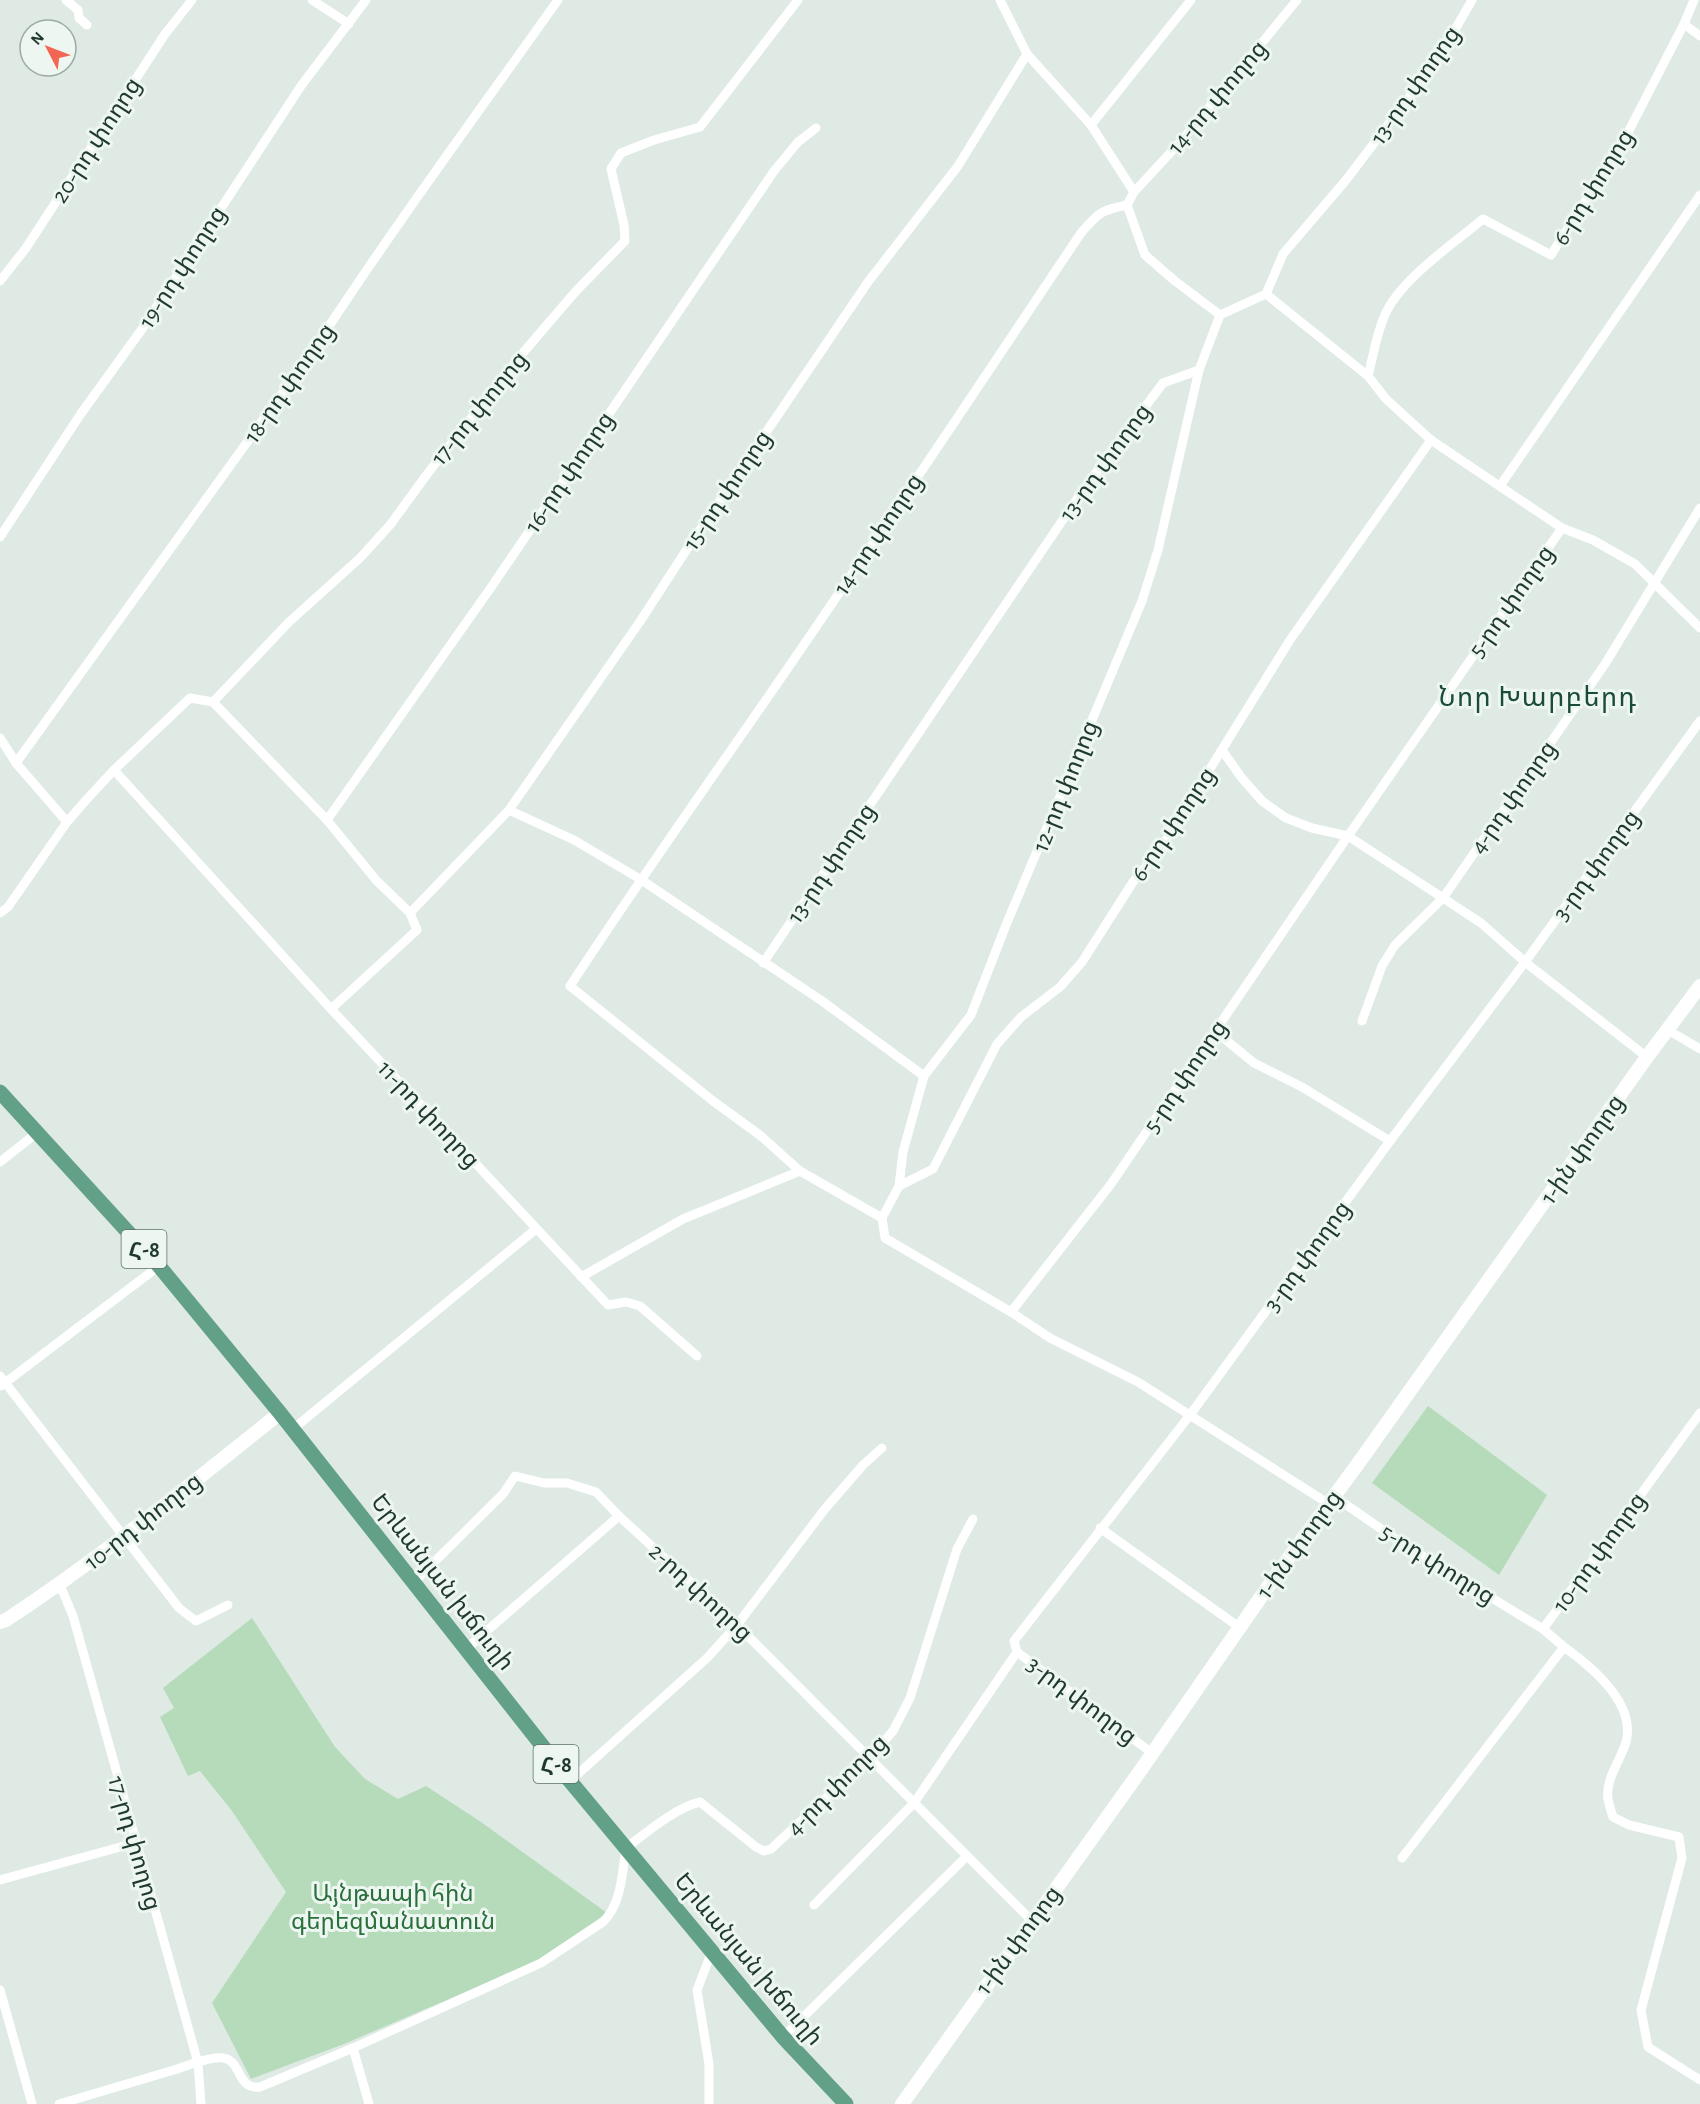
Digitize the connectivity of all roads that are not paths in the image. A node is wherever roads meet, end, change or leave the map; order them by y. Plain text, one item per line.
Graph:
1 (66, 0) edge
2 (192, 0) edge
3 (312, 0) edge
4 (366, 0) edge
5 (558, 0) edge
6 (798, 0) edge
7 (1000, 0) edge
8 (1191, 0) edge
9 (1297, 0) edge
10 (1472, 0) edge
11 (1694, 0) edge
12 (349, 24) junction
13 (1684, 24) junction
14 (87, 25) dead end
15 (1700, 36) edge
16 (1027, 54) junction
17 (1091, 125) junction
18 (816, 129) dead end
19 (1134, 192) junction
20 (1700, 195) edge
21 (1127, 205) junction
22 (0, 281) edge
23 (1266, 294) junction
24 (1220, 315) junction
25 (1199, 370) junction
26 (1368, 376) junction
27 (1431, 440) junction
28 (1500, 486) junction
29 (1700, 508) edge
30 (1562, 528) junction
31 (0, 537) edge
32 (1654, 585) junction
33 (1700, 628) edge
34 (213, 702) junction
35 (1700, 721) edge
36 (0, 738) edge
37 (1222, 750) junction
38 (16, 763) junction
39 (114, 770) junction
40 (509, 810) junction
41 (327, 820) junction
42 (67, 822) junction
43 (1348, 836) junction
44 (640, 879) junction
45 (1443, 898) junction
46 (410, 913) junction
47 (0, 914) edge
48 (1525, 962) junction
49 (763, 963) junction
50 (1700, 986) edge
51 (331, 1009) junction
52 (1362, 1021) dead end
53 (1668, 1030) junction
54 (1215, 1031) junction
55 (1700, 1049) edge
56 (1647, 1058) junction
57 (924, 1076) junction
58 (0, 1092) edge
59 (38, 1132) junction
60 (1390, 1141) junction
61 (0, 1162) edge
62 (800, 1171) junction
63 (899, 1186) junction
64 (882, 1218) junction
65 (536, 1228) junction
66 (159, 1266) junction
67 (581, 1277) junction
68 (1011, 1312) junction
69 (697, 1356) dead end
70 (2, 1382) edge
71 (280, 1413) junction
72 (1700, 1413) edge
73 (1190, 1415) junction
74 (292, 1429) junction
75 (882, 1448) dead end
76 (1332, 1500) junction
77 (619, 1516) junction
78 (973, 1519) dead end
79 (1100, 1528) junction
80 (125, 1536) junction
81 (414, 1582) junction
82 (60, 1585) junction
83 (228, 1605) dead end
84 (0, 1622) edge
85 (737, 1625) junction
86 (1239, 1627) junction
87 (1544, 1629) junction
88 (1564, 1647) junction
89 (466, 1649) junction
90 (1017, 1652) junction
91 (1152, 1753) junction
92 (870, 1757) junction
93 (570, 1781) junction
94 (914, 1803) junction
95 (135, 1843) junction
96 (626, 1848) junction
97 (967, 1856) junction
98 (1402, 1858) dead end
99 (0, 1881) edge
100 (814, 1905) dead end
101 (1032, 1921) junction
102 (712, 1951) junction
103 (0, 1990) edge
104 (783, 2037) junction
105 (353, 2048) junction
106 (198, 2063) junction
107 (1700, 2080) edge
108 (32, 2104) edge
109 (59, 2104) edge
110 (201, 2104) edge
111 (369, 2104) edge
112 (709, 2104) edge
113 (846, 2104) edge
114 (902, 2104) edge

1 - 14 street
2 - 22 street, 20-րդ փողոց
3 - 12 street
4 - 12 street, 19-րդ փողոց
5 - 38 street, 18-րդ փողոց
6 - 34 street, 17-րդ փողոց
7 - 16 street
8 - 17 street
9 - 19 street, 14-րդ փողոց
10 - 23 street, 13-րդ փողոց
11 - 13 street, 6-րդ փողոց
12 - 31 street, 19-րդ փողոց
13 - 15 street
13 - 26 street, 6-րդ փողոց
16 - 17 street
16 - 40 street, 15-րդ փողոց
17 - 19 street
18 - 41 street, 16-րդ փողոց
19 - 21 street, 14-րդ փողոց
20 - 28 street
21 - 24 street
21 - 44 street, 14-րդ փողոց
23 - 24 street
23 - 26 street
24 - 25 street
25 - 49 street, 13-րդ փողոց
25 - 57 street, 12-րդ փողոց
26 - 27 street
27 - 28 street
27 - 37 street, 6-րդ փողոց
28 - 30 street
29 - 32 street, 4-րդ փողոց
30 - 32 street
30 - 43 street, 5-րդ փողոց
32 - 33 street
32 - 45 street, 4-րդ փողոց
34 - 39 street
34 - 41 street
35 - 48 street, 3-րդ փողոց
36 - 38 street
37 - 43 street
37 - 63 street, 6-րդ փողոց
38 - 42 street
39 - 42 street
39 - 51 street, 11-րդ փողոց
40 - 44 street
40 - 46 street, 15-րդ փողոց
41 - 46 street
42 - 47 street
43 - 45 street
43 - 54 street, 5-րդ փողոց
44 - 49 street
44 - 62 street, 14-րդ փողոց
45 - 48 street
45 - 52 street, 4-րդ փողոց
46 - 51 street
48 - 56 street
48 - 60 street, 3-րդ փողոց
49 - 57 street
50 - 53 main road, 1-ին փողոց
51 - 65 street, 11-րդ փողոց
53 - 55 street
53 - 56 main road, 1-ին փողոց
54 - 60 street
54 - 68 street, 5-րդ փողոց
56 - 76 main road, 1-ին փողոց
57 - 63 street, 12-րդ փողոց
58 - 59 main road, Երևանյան խճուղի / Հ-8
59 - 61 street
59 - 66 main road, Երևանյան խճուղի / Հ-8
60 - 73 street, 3-րդ փողոց
62 - 64 street
62 - 67 street
63 - 64 street
64 - 68 street
65 - 67 street, 11-րդ փողոց
65 - 74 street
66 - 70 street
66 - 71 main road, Երևանյան խճուղի / Հ-8
67 - 69 street, 11-րդ փողոց
68 - 73 street, 5-րդ փողոց
70 - 80 street
71 - 74 main road, Երևանյան խճուղի / Հ-8
71 - 80 main road, 10-րդ փողոց
72 - 87 street, 10-րդ փողոց
73 - 76 street, 5-րդ փողոց
73 - 79 street, 3-րդ փողոց
74 - 81 main road, Երևանյան խճուղի / Հ-8
75 - 85 street
76 - 86 main road, 1-ին փողոց
76 - 87 street, 5-րդ փողոց
77 - 81 street, 2-րդ փողոց
77 - 85 street, 2-րդ փողոց
77 - 89 street
78 - 92 street, 4-րդ փողոց
79 - 86 street
79 - 90 street, 3-րդ փողոց
80 - 82 main road, 10-րդ փողոց
80 - 83 street
81 - 89 main road, Երևանյան խճուղի / Հ-8
82 - 84 main road, 10-րդ փողոց
82 - 95 street, 17-րդ փողոց
85 - 92 street, 2-րդ փողոց
85 - 93 street
86 - 91 main road, 1-ին փողոց
87 - 88 street, 10-րդ փողոց
88 - 98 street, 10-րդ փողոց
88 - 107 street
89 - 93 main road, Երևանյան խճուղի / Հ-8
90 - 91 street, 3-րդ փողոց
90 - 94 street
91 - 101 main road, 1-ին փողոց
92 - 94 street, 2-րդ փողոց
92 - 96 street, 4-րդ փողոց
93 - 96 main road, Երևանյան խճուղի / Հ-8
94 - 97 street, 2-րդ փողոց
94 - 100 street
95 - 99 street
95 - 106 street, 17-րդ փողոց
96 - 102 main road, Երևանյան խճուղի / Հ-8
96 - 105 street
97 - 101 street, 2-րդ փողոց
97 - 104 street
101 - 114 main road, 1-ին փողոց
102 - 104 main road, Երևանյան խճուղի / Հ-8
102 - 112 street
103 - 108 street
104 - 113 main road, Երևանյան խճուղի / Հ-8
105 - 106 street
105 - 111 street
106 - 109 street
106 - 110 street, 17-րդ փողոց

